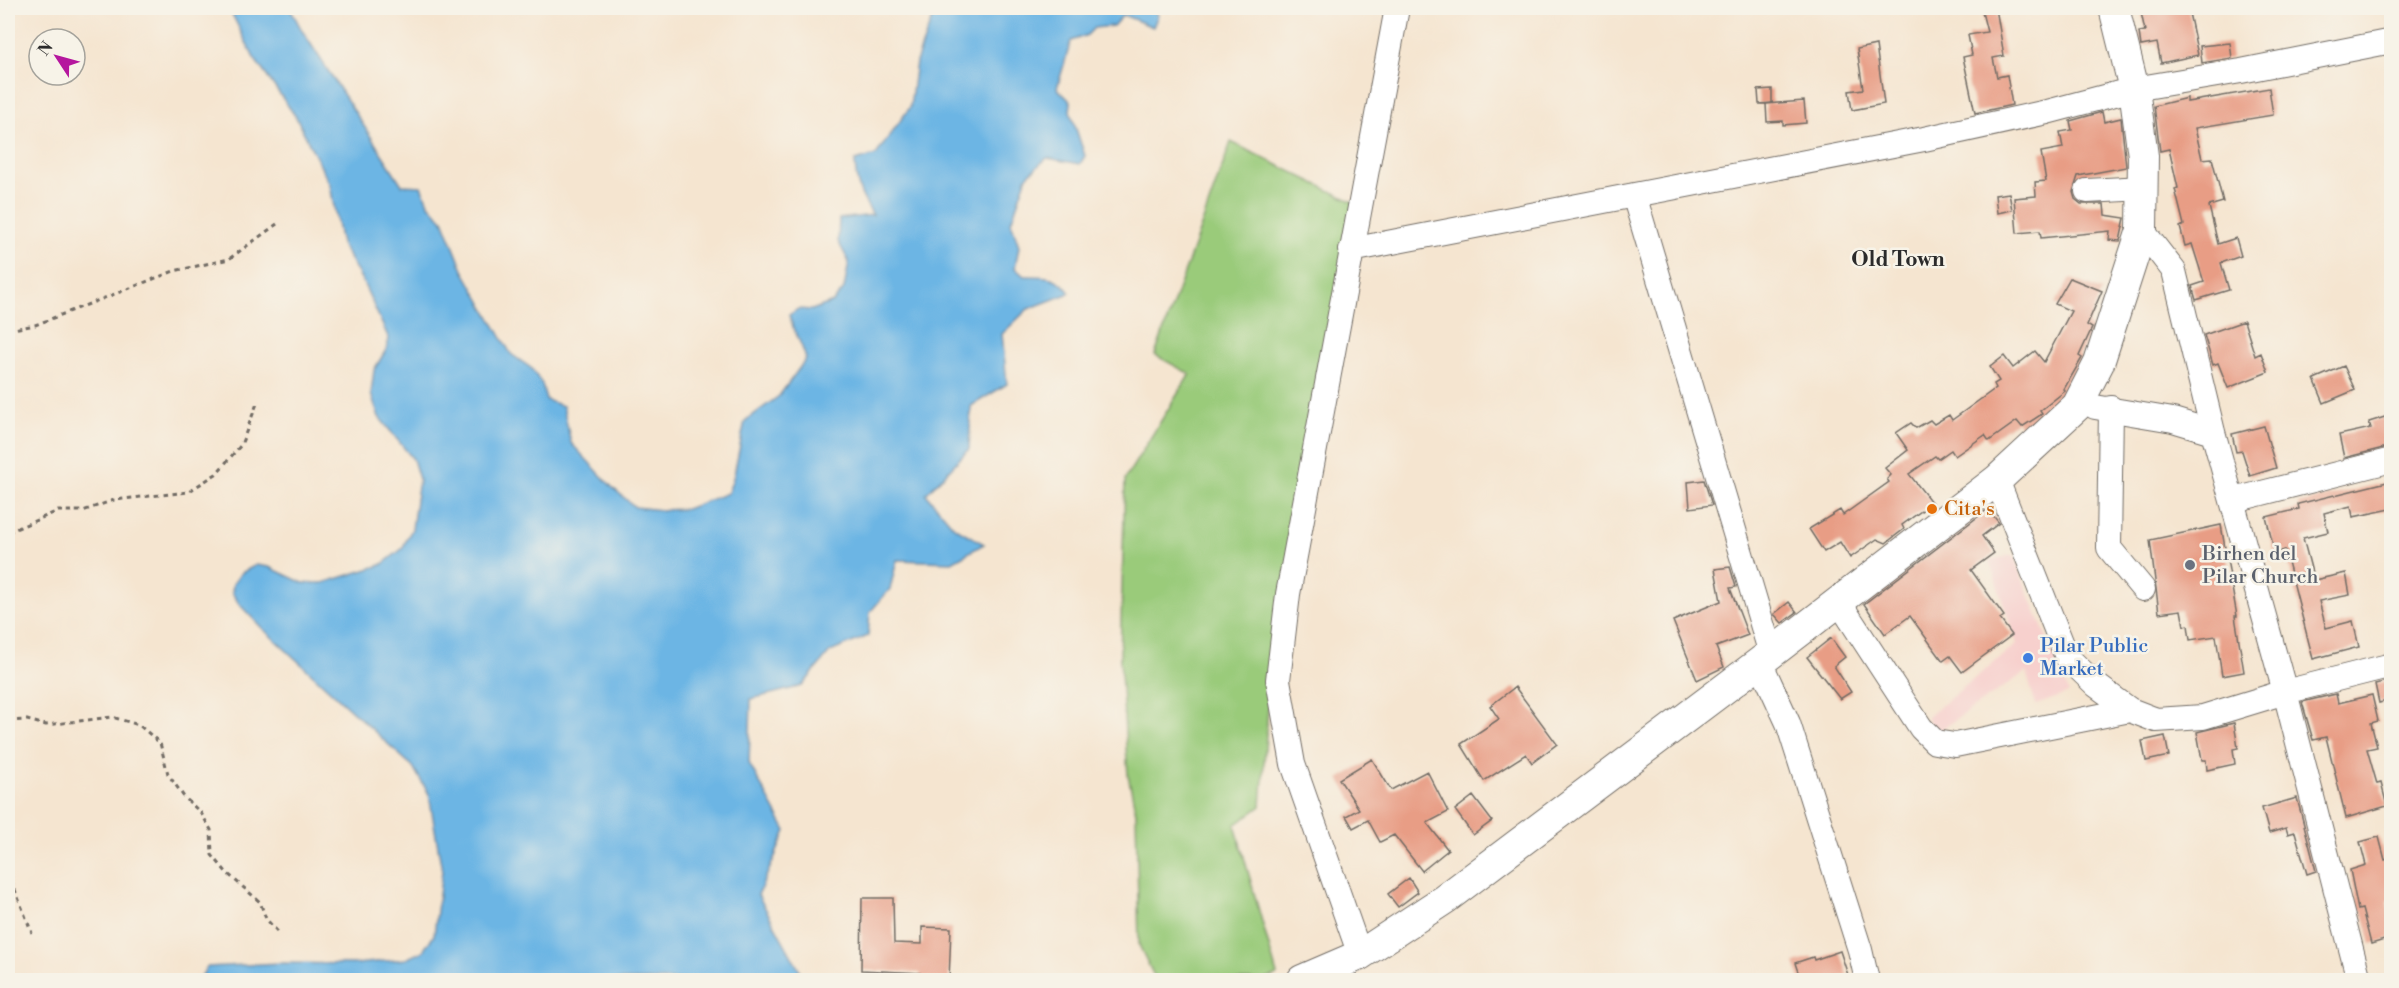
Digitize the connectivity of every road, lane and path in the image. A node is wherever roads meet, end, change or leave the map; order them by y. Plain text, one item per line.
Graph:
1 (1398, 8) edge
2 (2114, 8) edge
3 (2391, 40) edge
4 (2134, 88) junction
5 (2144, 188) junction
6 (2087, 191) dead end
7 (1634, 195) junction
8 (277, 224) dead end
9 (2142, 230) junction
10 (1351, 250) junction
11 (8, 330) edge
12 (258, 401) dead end
13 (2077, 406) junction
14 (2111, 408) junction
15 (2213, 432) junction
16 (2391, 460) edge
17 (1997, 480) junction
18 (2234, 501) junction
19 (8, 532) edge
20 (2143, 590) dead end
21 (1839, 602) junction
22 (1766, 658) junction
23 (2391, 665) edge
24 (2286, 692) junction
25 (2130, 710) junction
26 (8, 721) edge
27 (8, 872) edge
28 (277, 931) dead end
29 (32, 933) dead end
30 (1360, 955) junction
31 (1302, 981) edge
32 (1867, 981) edge
33 (2359, 981) edge

1 - 10 street
2 - 4 main road
3 - 4 street
4 - 5 main road
4 - 7 street
5 - 6 street
5 - 9 main road
7 - 10 street
7 - 22 street
8 - 11 path
9 - 13 main road
9 - 15 street
10 - 30 street
12 - 19 path
13 - 14 street
13 - 17 main road
14 - 15 street
14 - 20 street
15 - 18 street
16 - 18 street
17 - 21 main road
17 - 25 street
18 - 24 street
21 - 22 main road
21 - 25 street
22 - 30 main road
22 - 32 street
23 - 24 street
24 - 25 street
24 - 33 street
26 - 28 path
27 - 29 path
30 - 31 main road

